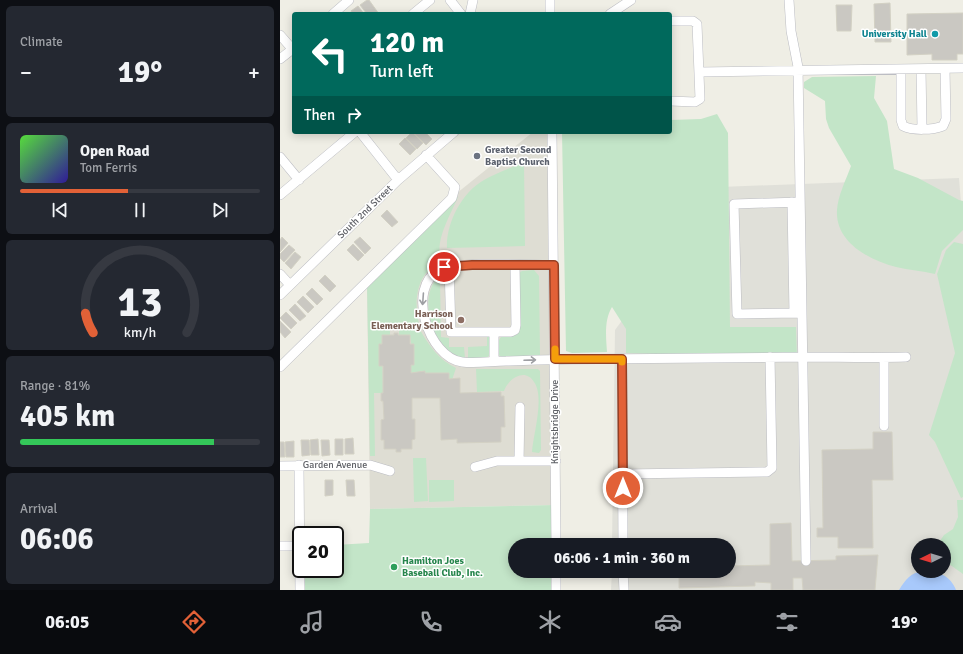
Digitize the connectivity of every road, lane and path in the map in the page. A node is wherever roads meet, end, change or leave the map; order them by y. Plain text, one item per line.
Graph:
1 (349, 0) edge
2 (430, 0) edge
3 (450, 0) edge
4 (474, 0) edge
5 (550, 0) edge
6 (632, 0) edge
7 (789, 0) edge
8 (335, 12) edge
9 (416, 12) edge
10 (459, 12) edge
11 (471, 12) edge
12 (550, 12) edge
13 (613, 12) edge
14 (672, 21) edge
15 (280, 35) edge
16 (292, 48) edge
17 (292, 50) edge
18 (280, 59) edge
19 (963, 68) edge
20 (901, 69) junction
21 (921, 69) junction
22 (945, 69) junction
23 (798, 71) junction
24 (700, 72) junction
25 (672, 101) edge
26 (922, 128) junction
27 (353, 134) edge
28 (362, 134) edge
29 (452, 134) edge
30 (552, 134) edge
31 (426, 155) junction
32 (280, 157) edge
33 (299, 180) junction
34 (398, 180) junction
35 (280, 195) edge
36 (796, 202) junction
37 (515, 265) junction
38 (554, 265) junction
39 (449, 266) junction
40 (280, 274) edge
41 (290, 285) junction
42 (280, 295) edge
43 (798, 313) junction
44 (494, 332) junction
45 (770, 357) junction
46 (803, 357) junction
47 (906, 357) dead end
48 (884, 358) junction
49 (555, 359) junction
50 (622, 359) junction
51 (494, 361) junction
52 (280, 367) edge
53 (520, 407) dead end
54 (884, 426) dead end
55 (519, 461) junction
56 (556, 461) junction
57 (300, 465) junction
58 (280, 466) edge
59 (475, 467) dead end
60 (390, 471) dead end
61 (623, 474) junction
62 (300, 526) edge
63 (556, 538) edge
64 (623, 538) edge
65 (280, 546) edge
66 (292, 546) edge
67 (806, 561) dead end
68 (300, 578) edge
69 (556, 578) edge
70 (624, 578) edge
71 (300, 590) edge
72 (556, 590) edge
73 (624, 590) edge

1 - 8 street
2 - 9 street
3 - 10 street
4 - 11 street
5 - 12 street
6 - 13 street
7 - 23 street
14 - 24 street
15 - 16 street
17 - 18 street
19 - 22 street
20 - 21 street
20 - 23 street
20 - 26 street
21 - 22 street
21 - 26 street
22 - 26 street
23 - 24 street
23 - 36 street
24 - 25 street
27 - 33 street
28 - 34 street
29 - 31 street, South 2nd Street
30 - 38 street, Knightsbridge Drive
31 - 34 street, South 2nd Street
31 - 52 street
32 - 33 street
33 - 35 street
34 - 41 street, South 2nd Street
36 - 43 street
36 - 43 street
37 - 38 street
37 - 39 street
37 - 44 street
38 - 49 street, Knightsbridge Drive
39 - 44 street
39 -> 51 street
40 - 41 street
41 - 42 street, South 2nd Street
43 - 46 street
44 - 51 street
45 - 46 street
45 - 50 street
45 - 61 street
46 - 48 street
46 - 67 street
47 - 48 street
48 - 54 street
49 - 50 street
51 -> 49 street
49 - 56 street, Knightsbridge Drive
50 - 61 street
53 - 55 street
55 - 56 street
55 - 59 street
56 - 63 street, Knightsbridge Drive
57 - 58 street, Garden Avenue
57 - 60 street, Garden Avenue
57 - 62 street
61 - 64 street
65 - 66 street
68 - 71 street
69 - 72 street
70 - 73 street

